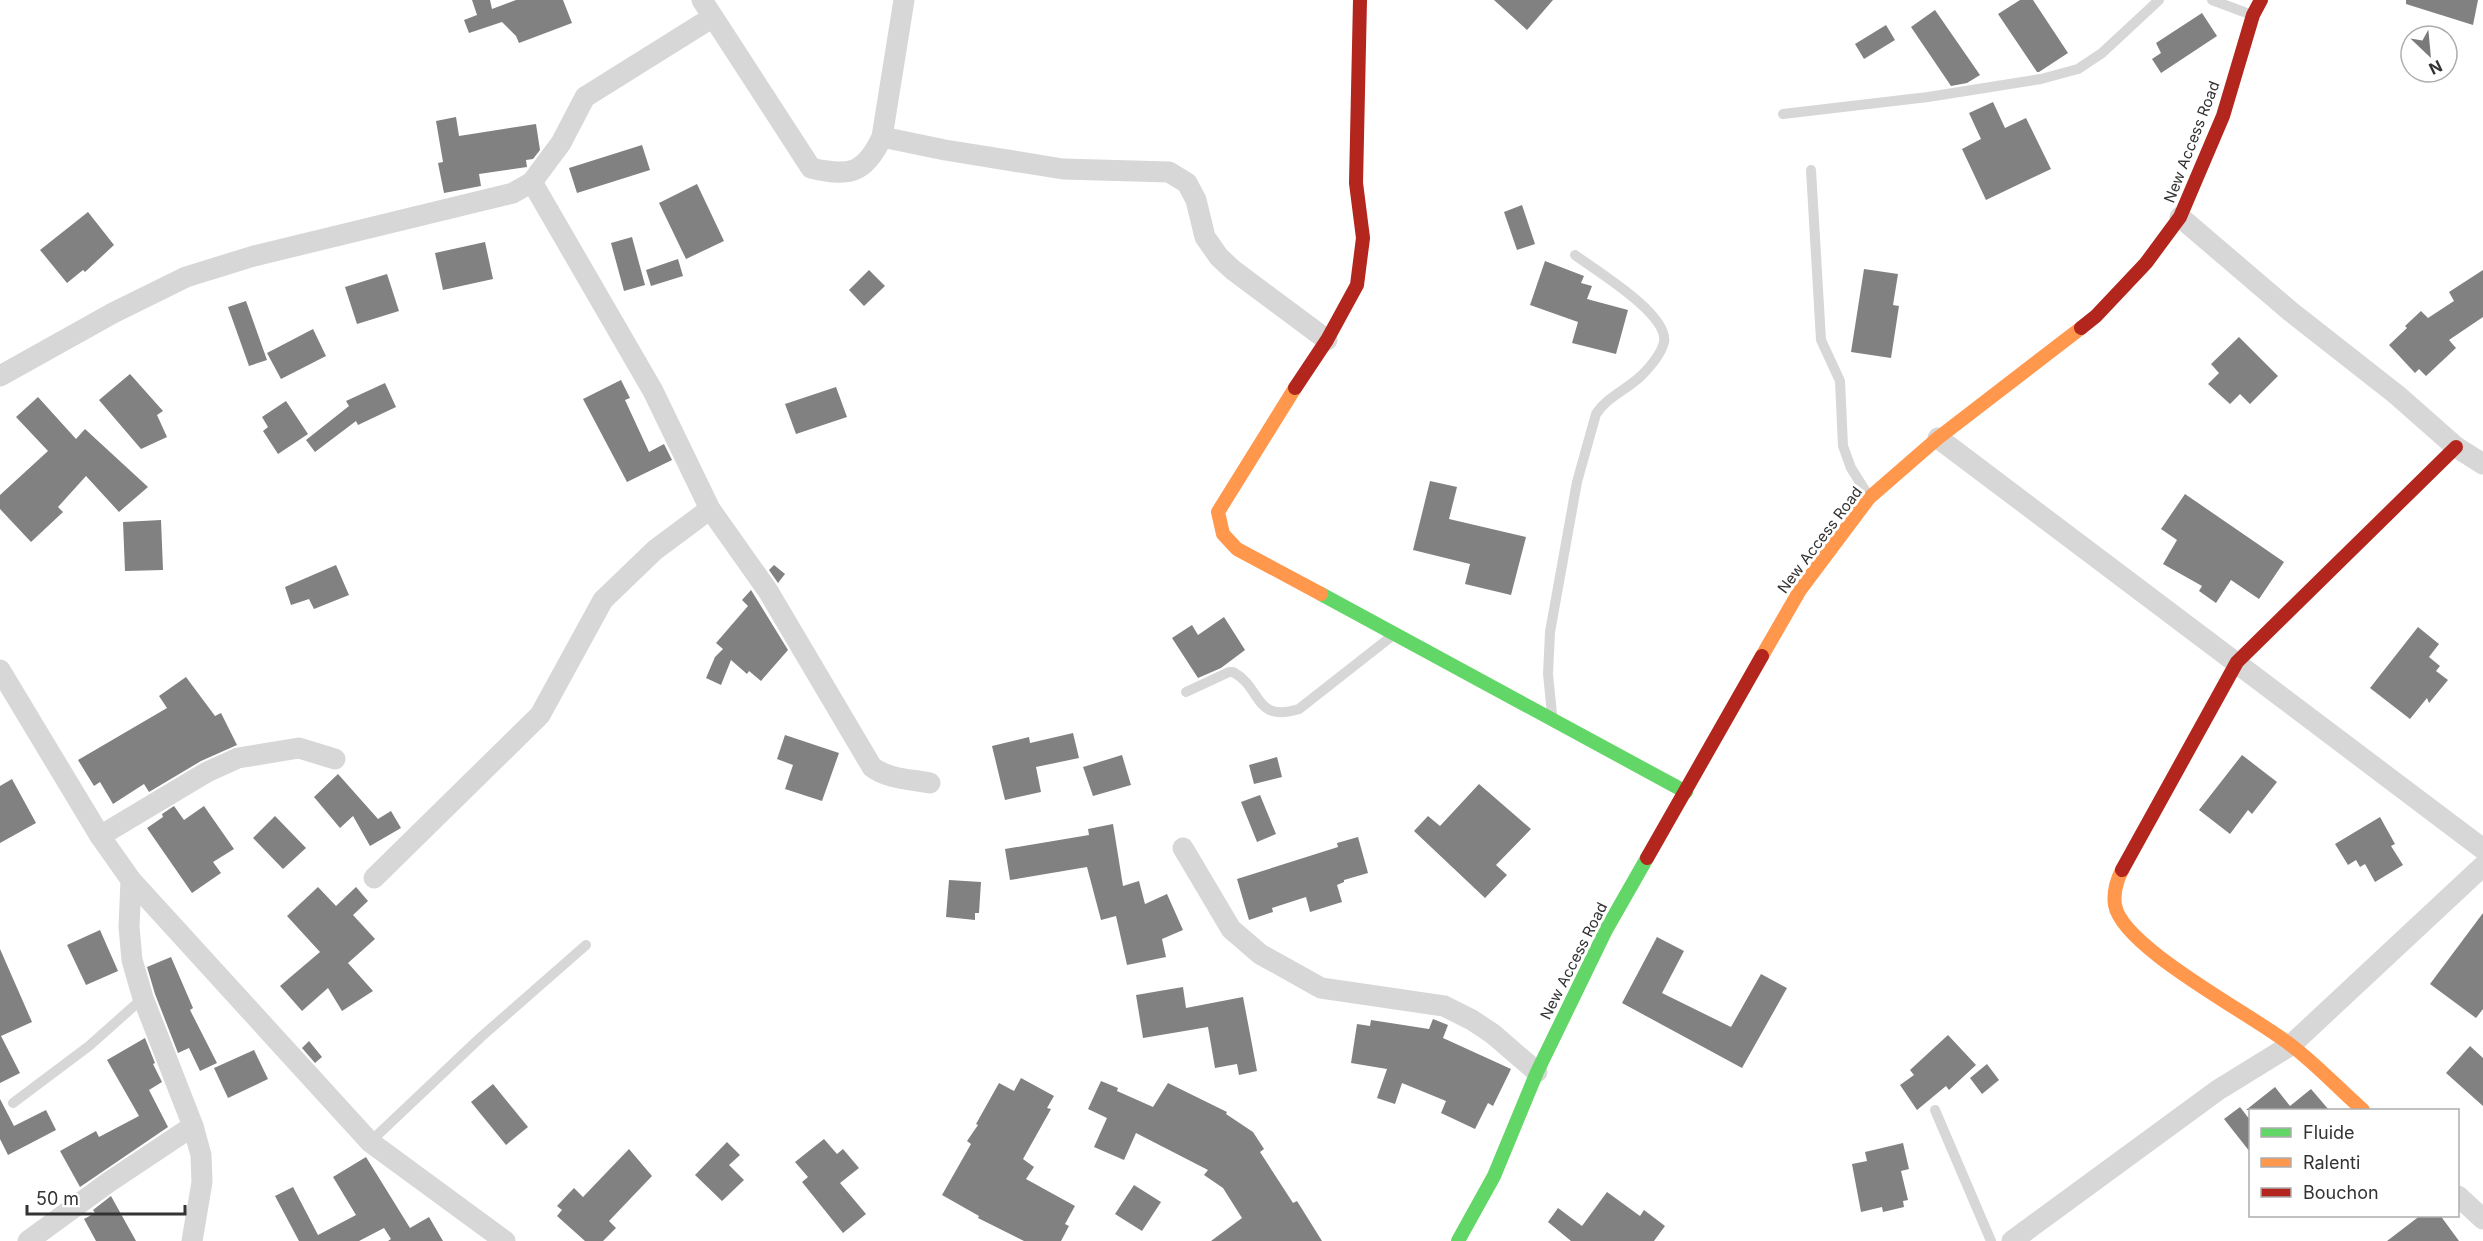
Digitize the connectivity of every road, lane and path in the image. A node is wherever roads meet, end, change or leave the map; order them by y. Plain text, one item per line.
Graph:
1 (904, 0) edge
2 (1360, 0) edge
3 (2159, 0) edge
4 (2212, 0) edge
5 (2261, 0) edge
6 (708, 9) edge
7 (2253, 15) junction
8 (1783, 114) dead end
9 (882, 137) junction
10 (1811, 170) dead end
11 (532, 182) junction
12 (2180, 217) junction
13 (1575, 255) dead end
14 (1327, 340) junction
15 (0, 376) edge
16 (1938, 438) junction
17 (2456, 447) junction
18 (2483, 464) edge
19 (1869, 498) junction
20 (710, 509) junction
21 (1394, 634) junction
22 (2237, 662) junction
23 (0, 670) edge
24 (1186, 692) dead end
25 (1553, 720) junction
26 (335, 759) dead end
27 (930, 783) dead end
28 (1686, 792) junction
29 (100, 836) junction
30 (1183, 848) dead end
31 (2483, 849) edge
32 (2483, 866) edge
33 (374, 878) dead end
34 (130, 880) junction
35 (586, 945) dead end
36 (143, 998) junction
37 (2291, 1045) junction
38 (1537, 1072) junction
39 (13, 1103) dead end
40 (2362, 1109) edge
41 (1935, 1110) dead end
42 (193, 1126) junction
43 (370, 1142) junction
44 (2459, 1198) edge
45 (2483, 1219) edge
46 (28, 1241) edge
47 (192, 1241) edge
48 (505, 1241) edge
49 (1458, 1241) edge
50 (1991, 1241) edge
51 (2012, 1241) edge

1 - 9 street
2 - 14 street
3 - 8 lane
4 - 7 lane
5 - 7 street, New Access Road
6 - 9 street
6 - 11 street
7 - 12 street, New Access Road
9 - 14 street
10 - 19 lane
11 - 15 street
11 - 20 street
12 - 16 street, New Access Road
12 - 17 street
13 - 25 lane
14 - 21 street
16 - 19 street, New Access Road
16 - 22 street
17 - 18 street
17 - 22 street
19 - 28 street, New Access Road
20 - 27 street
20 - 33 street
21 - 24 lane
21 - 25 street
22 - 31 street
22 - 37 street
23 - 29 street
25 - 28 street
26 - 29 street
28 - 38 street, New Access Road
29 - 34 street
30 - 38 street
32 - 37 street
34 - 36 street
34 - 43 street
35 - 43 lane
36 - 39 lane
36 - 42 street
37 - 40 street
37 - 51 street
38 - 49 street, New Access Road
41 - 50 lane
42 - 46 street
42 - 47 street
43 - 48 street
44 - 45 street

